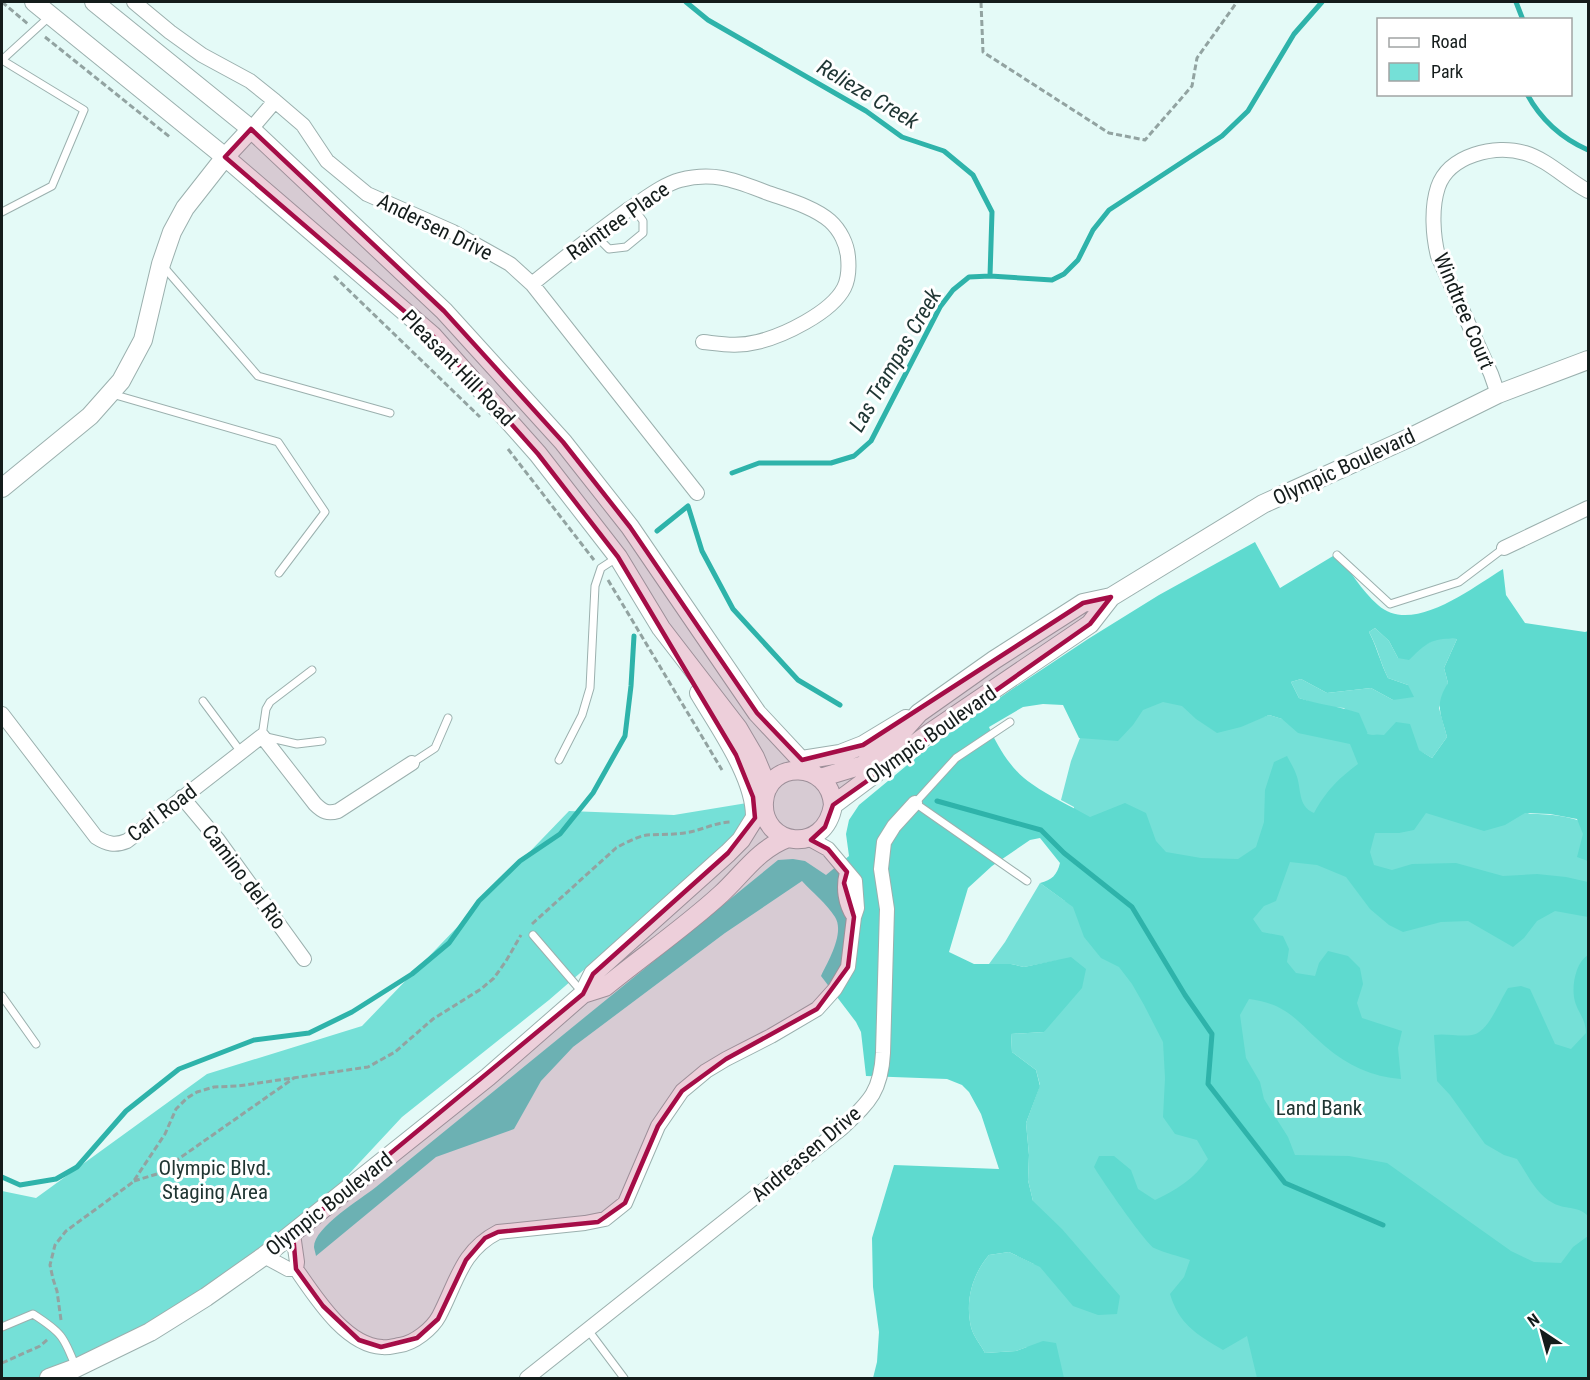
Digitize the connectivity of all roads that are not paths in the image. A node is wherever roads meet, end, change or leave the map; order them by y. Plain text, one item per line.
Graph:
1 (34, 2) edge
2 (94, 2) edge
3 (140, 3) edge
4 (51, 15) junction
5 (2, 60) edge
6 (275, 101) junction
7 (251, 129) junction
8 (225, 157) junction
9 (1588, 191) edge
10 (633, 207) junction
11 (2, 212) edge
12 (594, 234) junction
13 (162, 264) junction
14 (532, 284) junction
15 (703, 342) dead end
16 (1588, 360) edge
17 (110, 394) junction
18 (1498, 394) junction
19 (390, 413) dead end
20 (2, 488) edge
21 (697, 493) dead end
22 (1588, 508) edge
23 (1504, 548) joint
24 (1337, 555) dead end
25 (618, 557) junction
26 (279, 573) dead end
27 (1111, 597) junction
28 (661, 628) junction
29 (312, 670) dead end
30 (203, 701) dead end
31 (919, 713) junction
32 (2, 714) edge
33 (448, 718) dead end
34 (1010, 722) dead end
35 (261, 736) junction
36 (322, 741) dead end
37 (241, 752) junction
38 (559, 760) dead end
39 (412, 763) joint
40 (812, 770) junction
41 (182, 797) junction
42 (762, 803) junction
43 (915, 803) junction
44 (833, 805) junction
45 (825, 827) junction
46 (788, 838) junction
47 (808, 838) junction
48 (828, 849) junction
49 (1028, 881) dead end
50 (533, 935) dead end
51 (304, 959) dead end
52 (584, 994) junction
53 (2, 996) edge
54 (36, 1044) dead end
55 (293, 1234) junction
56 (264, 1256) junction
57 (296, 1269) junction
58 (2, 1327) edge
59 (588, 1329) junction
60 (76, 1368) junction
61 (50, 1378) edge
62 (527, 1378) edge
63 (624, 1378) edge

1 - 4 main road, Pleasant Hill Road
2 - 7 main road, Pleasant Hill Road
3 - 6 street, Andersen Drive
4 - 5 lane
4 - 8 main road, Pleasant Hill Road
5 - 11 lane
6 - 7 street
6 - 14 street, Andersen Drive
7 - 8 main road
7 - 40 main road, Pleasant Hill Road
8 - 13 main road
8 - 25 main road, Pleasant Hill Road
9 - 18 street, Windtree Court
10 - 12 street, Raintree Place
10 - 12 lane
10 - 15 street, Raintree Place
12 - 14 street, Raintree Place
13 - 17 main road
13 - 19 lane
14 - 21 street, Andersen Drive
16 - 18 main road, Olympic Boulevard
17 - 20 main road
17 - 26 lane
18 - 27 main road, Olympic Boulevard
22 - 23 street
23 - 24 lane
25 - 28 main road, Pleasant Hill Road
25 - 38 lane
27 - 31 main road, Olympic Boulevard
27 - 44 main road, Olympic Boulevard
28 - 42 main road
28 - 42 main road, Pleasant Hill Road
29 - 35 lane
30 - 37 lane
31 - 40 main road
31 - 40 main road, Olympic Boulevard
32 - 41 street, Carl Road
33 - 39 lane
34 - 43 lane
35 - 36 lane
35 - 37 street, Carl Road
35 - 39 street
37 - 41 street, Carl Road
40 - 42 main road, Olympic Boulevard
40 - 44 main road
41 - 51 street, Camino del Rio
42 - 46 main road
42 - 52 main road, Olympic Boulevard
43 - 49 lane
43 - 59 street, Andreasen Drive
44 - 45 main road
45 - 47 main road
45 - 48 street
46 - 47 main road, Olympic Boulevard
46 - 52 main road, Olympic Boulevard
47 - 48 street
48 - 57 street
50 - 52 lane
52 - 55 main road, Olympic Boulevard
53 - 54 lane
55 - 56 main road, Olympic Boulevard
55 - 57 street
56 - 57 street
56 - 60 main road, Olympic Boulevard
58 - 60 lane
59 - 62 street, Andreasen Drive
59 - 63 lane
60 - 61 main road, Olympic Boulevard

